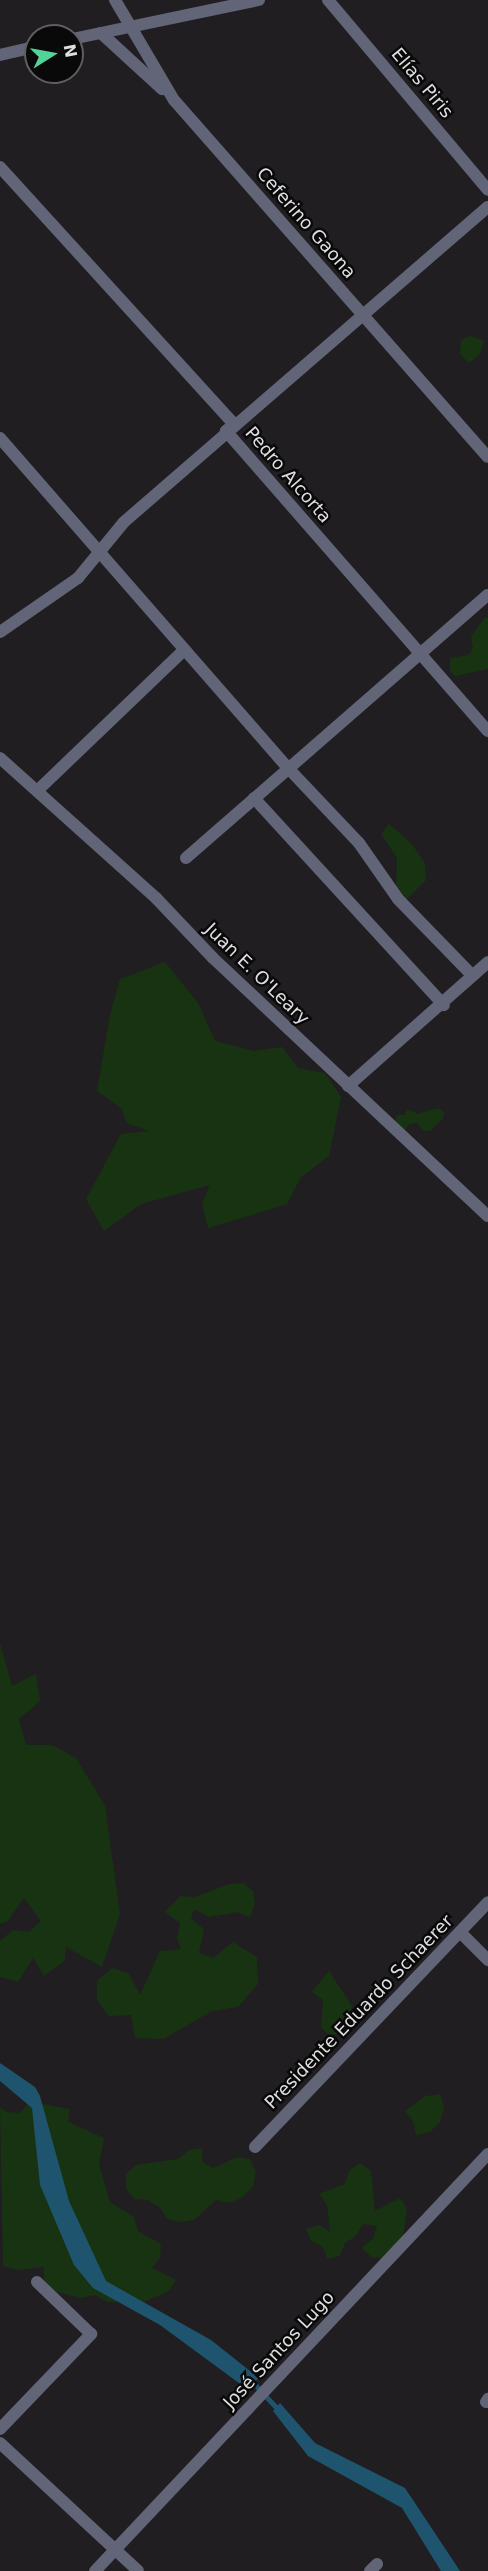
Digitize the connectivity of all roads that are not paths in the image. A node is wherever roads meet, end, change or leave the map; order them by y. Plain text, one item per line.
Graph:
1 (115, 0) edge
2 (259, 0) edge
3 (328, 0) edge
4 (211, 5) edge
5 (130, 27) junction
6 (101, 33) junction
7 (84, 37) edge
8 (24, 50) edge
9 (0, 55) edge
10 (174, 100) junction
11 (2, 173) edge
12 (488, 190) edge
13 (488, 207) edge
14 (362, 314) junction
15 (226, 431) junction
16 (0, 438) edge
17 (488, 457) edge
18 (103, 553) junction
19 (488, 595) edge
20 (0, 632) edge
21 (184, 651) junction
22 (419, 655) junction
23 (488, 731) edge
24 (0, 758) edge
25 (289, 769) junction
26 (37, 791) junction
27 (254, 798) junction
28 (186, 858) dead end
29 (488, 962) edge
30 (473, 976) junction
31 (444, 1005) junction
32 (348, 1086) junction
33 (488, 1216) edge
34 (488, 1902) edge
35 (460, 1932) junction
36 (488, 1960) edge
37 (255, 2147) dead end
38 (488, 2154) edge
39 (37, 2282) dead end
40 (0, 2429) edge
41 (0, 2443) edge
42 (114, 2550) junction
43 (96, 2571) edge
44 (138, 2571) edge

1 - 5 street, Ceferino Gaona
2 - 4 street
3 - 12 street, Elías Piris
4 - 5 street
5 - 6 street
5 - 10 street, Ceferino Gaona
6 - 7 street
6 - 10 street
8 - 9 street
10 - 14 street, Ceferino Gaona
11 - 15 street, Pedro Alcorta
13 - 14 street
14 - 15 street
14 - 17 street, Ceferino Gaona
15 - 18 street
15 - 22 street, Pedro Alcorta
16 - 18 street
18 - 20 street
18 - 21 street
19 - 22 street
21 - 25 street
21 - 26 street
22 - 23 street, Pedro Alcorta
22 - 25 street
24 - 26 street, Juan E. O'Leary
25 - 27 street
25 - 30 street
26 - 32 street, Juan E. O'Leary
27 - 28 street
27 - 31 street
29 - 30 street
30 - 31 street
31 - 32 street
32 - 33 street, Juan E. O'Leary
34 - 35 street, Presidente Eduardo Schaerer
35 - 36 street
35 - 37 street, Presidente Eduardo Schaerer
38 - 42 street, José Santos Lugo
39 - 40 street
41 - 42 street
42 - 43 street, José Santos Lugo
42 - 44 street

